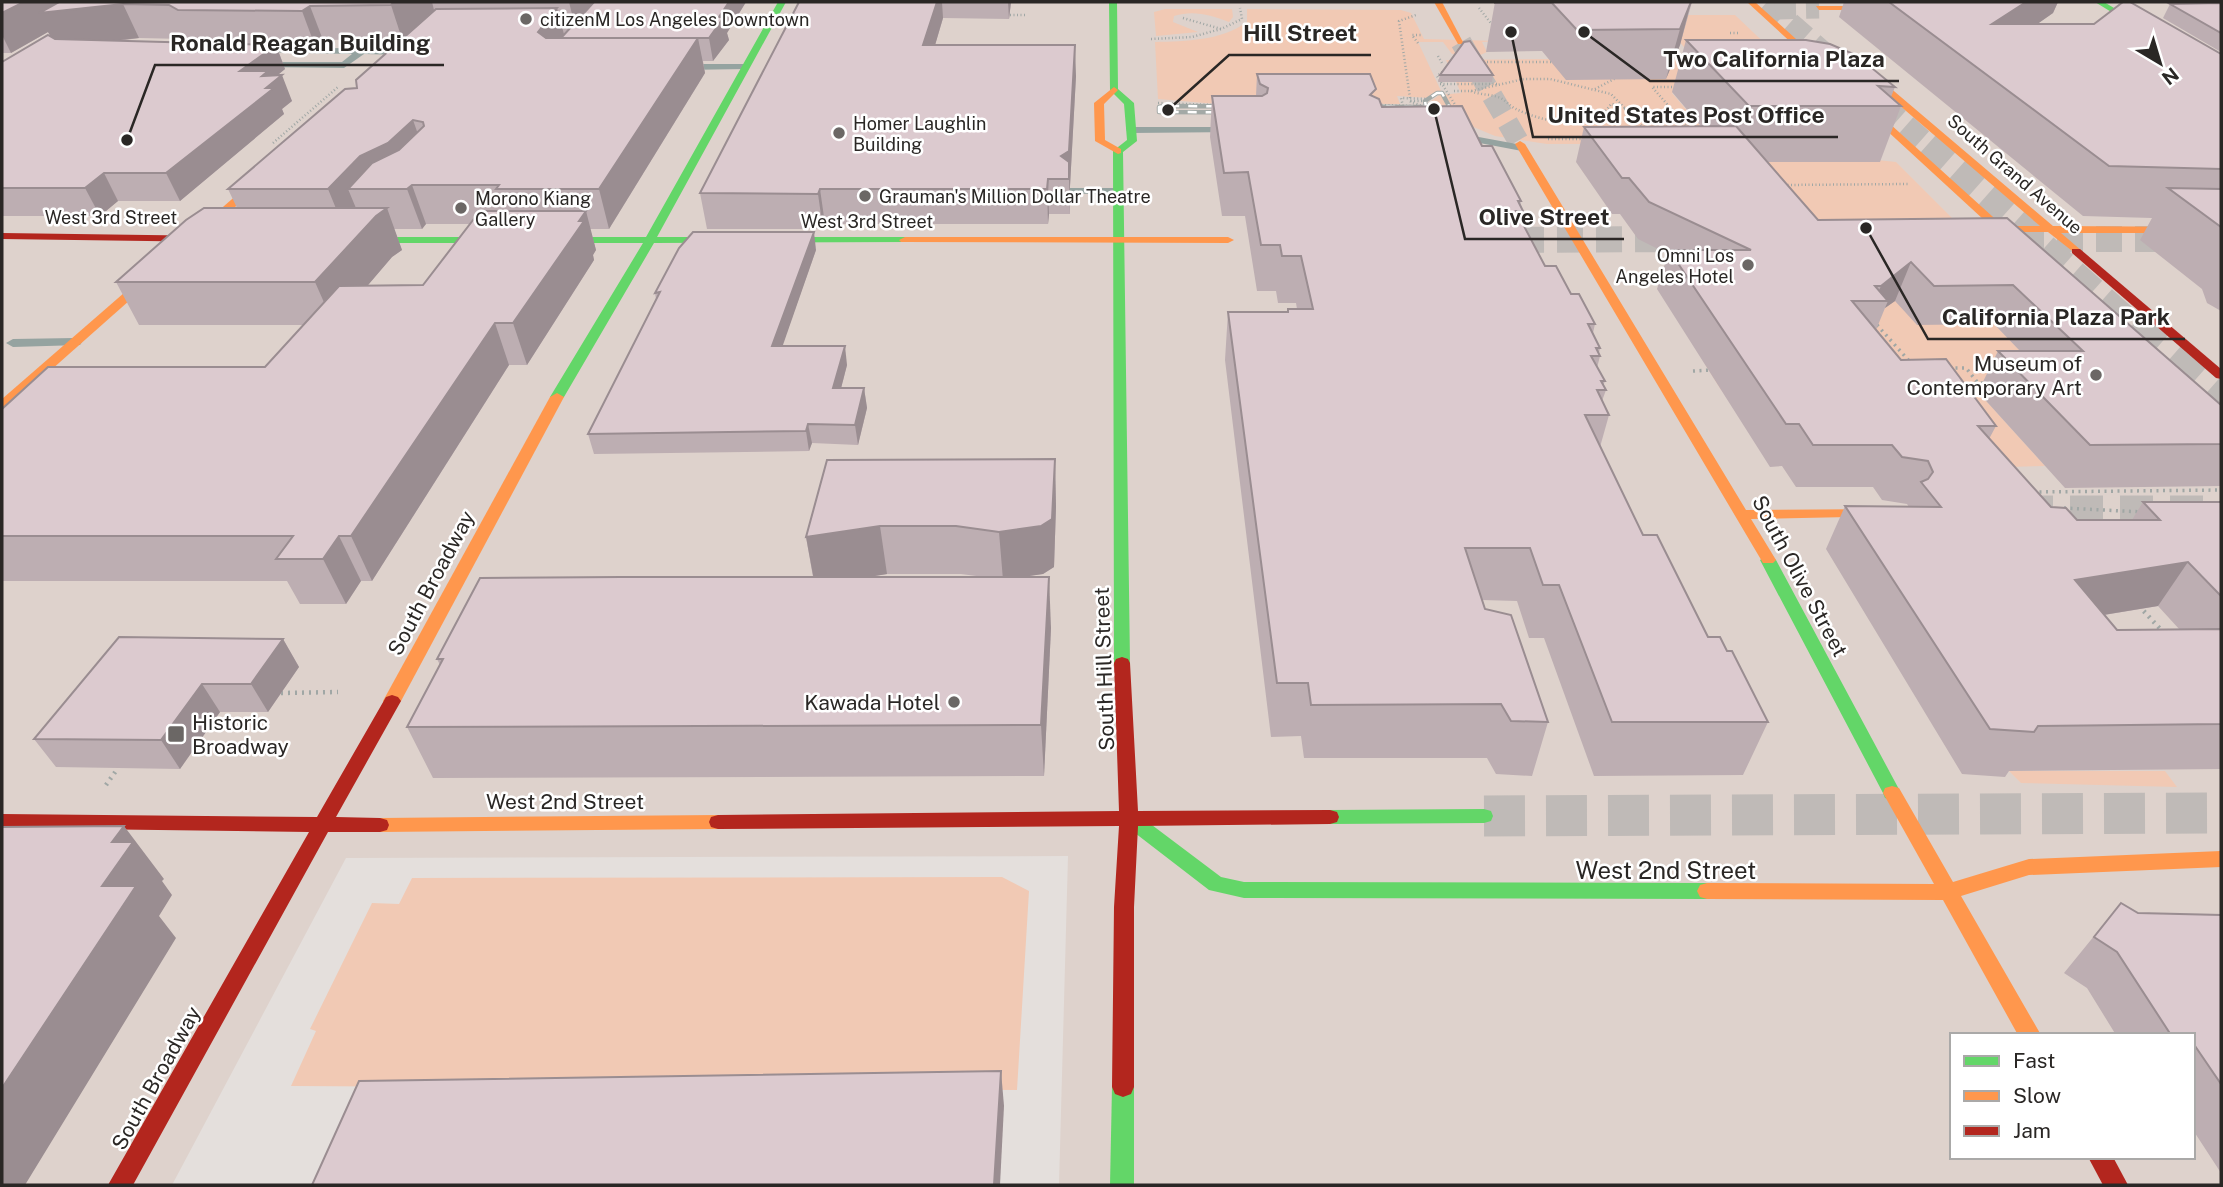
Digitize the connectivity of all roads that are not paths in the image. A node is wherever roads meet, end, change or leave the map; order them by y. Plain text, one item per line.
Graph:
1 (782, 2) edge
2 (1113, 2) edge
3 (1438, 2) edge
4 (1751, 2) edge
5 (1819, 8) dead end
6 (1910, 8) edge
7 (2112, 10) edge
8 (2145, 10) edge
9 (1461, 42) tunnel mouth
10 (1835, 45) edge
11 (411, 47) joint
12 (239, 50) edge
13 (362, 51) junction
14 (256, 64) edge
15 (663, 67) edge
16 (744, 67) junction
17 (384, 68) edge
18 (2221, 76) edge
19 (1114, 90) junction
20 (1131, 130) junction
21 (1245, 130) edge
22 (1443, 136) edge
23 (1521, 146) joint
24 (1118, 151) junction
25 (285, 157) edge
26 (1070, 191) edge
27 (1118, 191) junction
28 (356, 227) edge
29 (1999, 229) junction
30 (2221, 230) edge
31 (2053, 231) junction
32 (8, 236) edge
33 (197, 238) junction
34 (241, 240) edge
35 (337, 240) joint
36 (650, 240) junction
37 (1118, 240) junction
38 (1228, 240) dead end
39 (2, 247) edge
40 (2034, 258) tunnel mouth
41 (75, 342) junction
42 (13, 343) dead end
43 (2221, 375) edge
44 (2, 406) edge
45 (1892, 513) edge
46 (1744, 515) junction
47 (1484, 817) tunnel mouth
48 (1129, 818) junction
49 (2, 821) edge
50 (324, 825) junction
51 (2221, 859) edge
52 (1948, 892) junction
53 (2029, 1033) edge
54 (2101, 1159) edge
55 (120, 1185) edge
56 (1122, 1185) edge
57 (2116, 1185) edge

1 - 16 main road, South Broadway
2 - 19 main road
3 - 9 main road
4 - 29 main road
5 - 6 main road
7 - 8 main road
7 - 18 main road
10 - 31 main road, South Grand Avenue
11 - 13 lane
11 - 17 main road
12 - 13 lane
13 - 14 lane
15 - 16 lane
16 - 36 main road, South Broadway
19 - 20 main road
19 - 24 main road
20 - 21 lane
20 - 24 main road
22 - 23 lane
23 - 46 main road, South Olive Street
24 - 27 main road, South Hill Street
25 - 33 main road
26 - 27 lane
27 - 37 main road, South Hill Street
28 - 35 lane
29 - 31 main road
29 - 40 main road
30 - 31 main road
31 - 43 main road, South Grand Avenue
32 - 33 main road, West 3rd Street
32 - 39 lane
33 - 34 main road, West 3rd Street
33 - 41 main road
35 - 36 main road, West 3rd Street
36 - 37 main road, West 3rd Street
36 - 50 main road, South Broadway
37 - 38 main road, West 3rd Street
37 - 48 main road, South Hill Street
41 - 42 lane
41 - 44 main road
45 - 46 main road
46 - 52 main road, South Olive Street
47 - 48 main road, West 2nd Street
48 - 50 main road, West 2nd Street
48 - 52 main road, West 2nd Street
48 - 56 main road, South Hill Street
49 - 50 main road, West 2nd Street
50 - 55 main road, South Broadway
51 - 52 main road, West 2nd Street
52 - 53 main road, South Olive Street
54 - 57 main road

